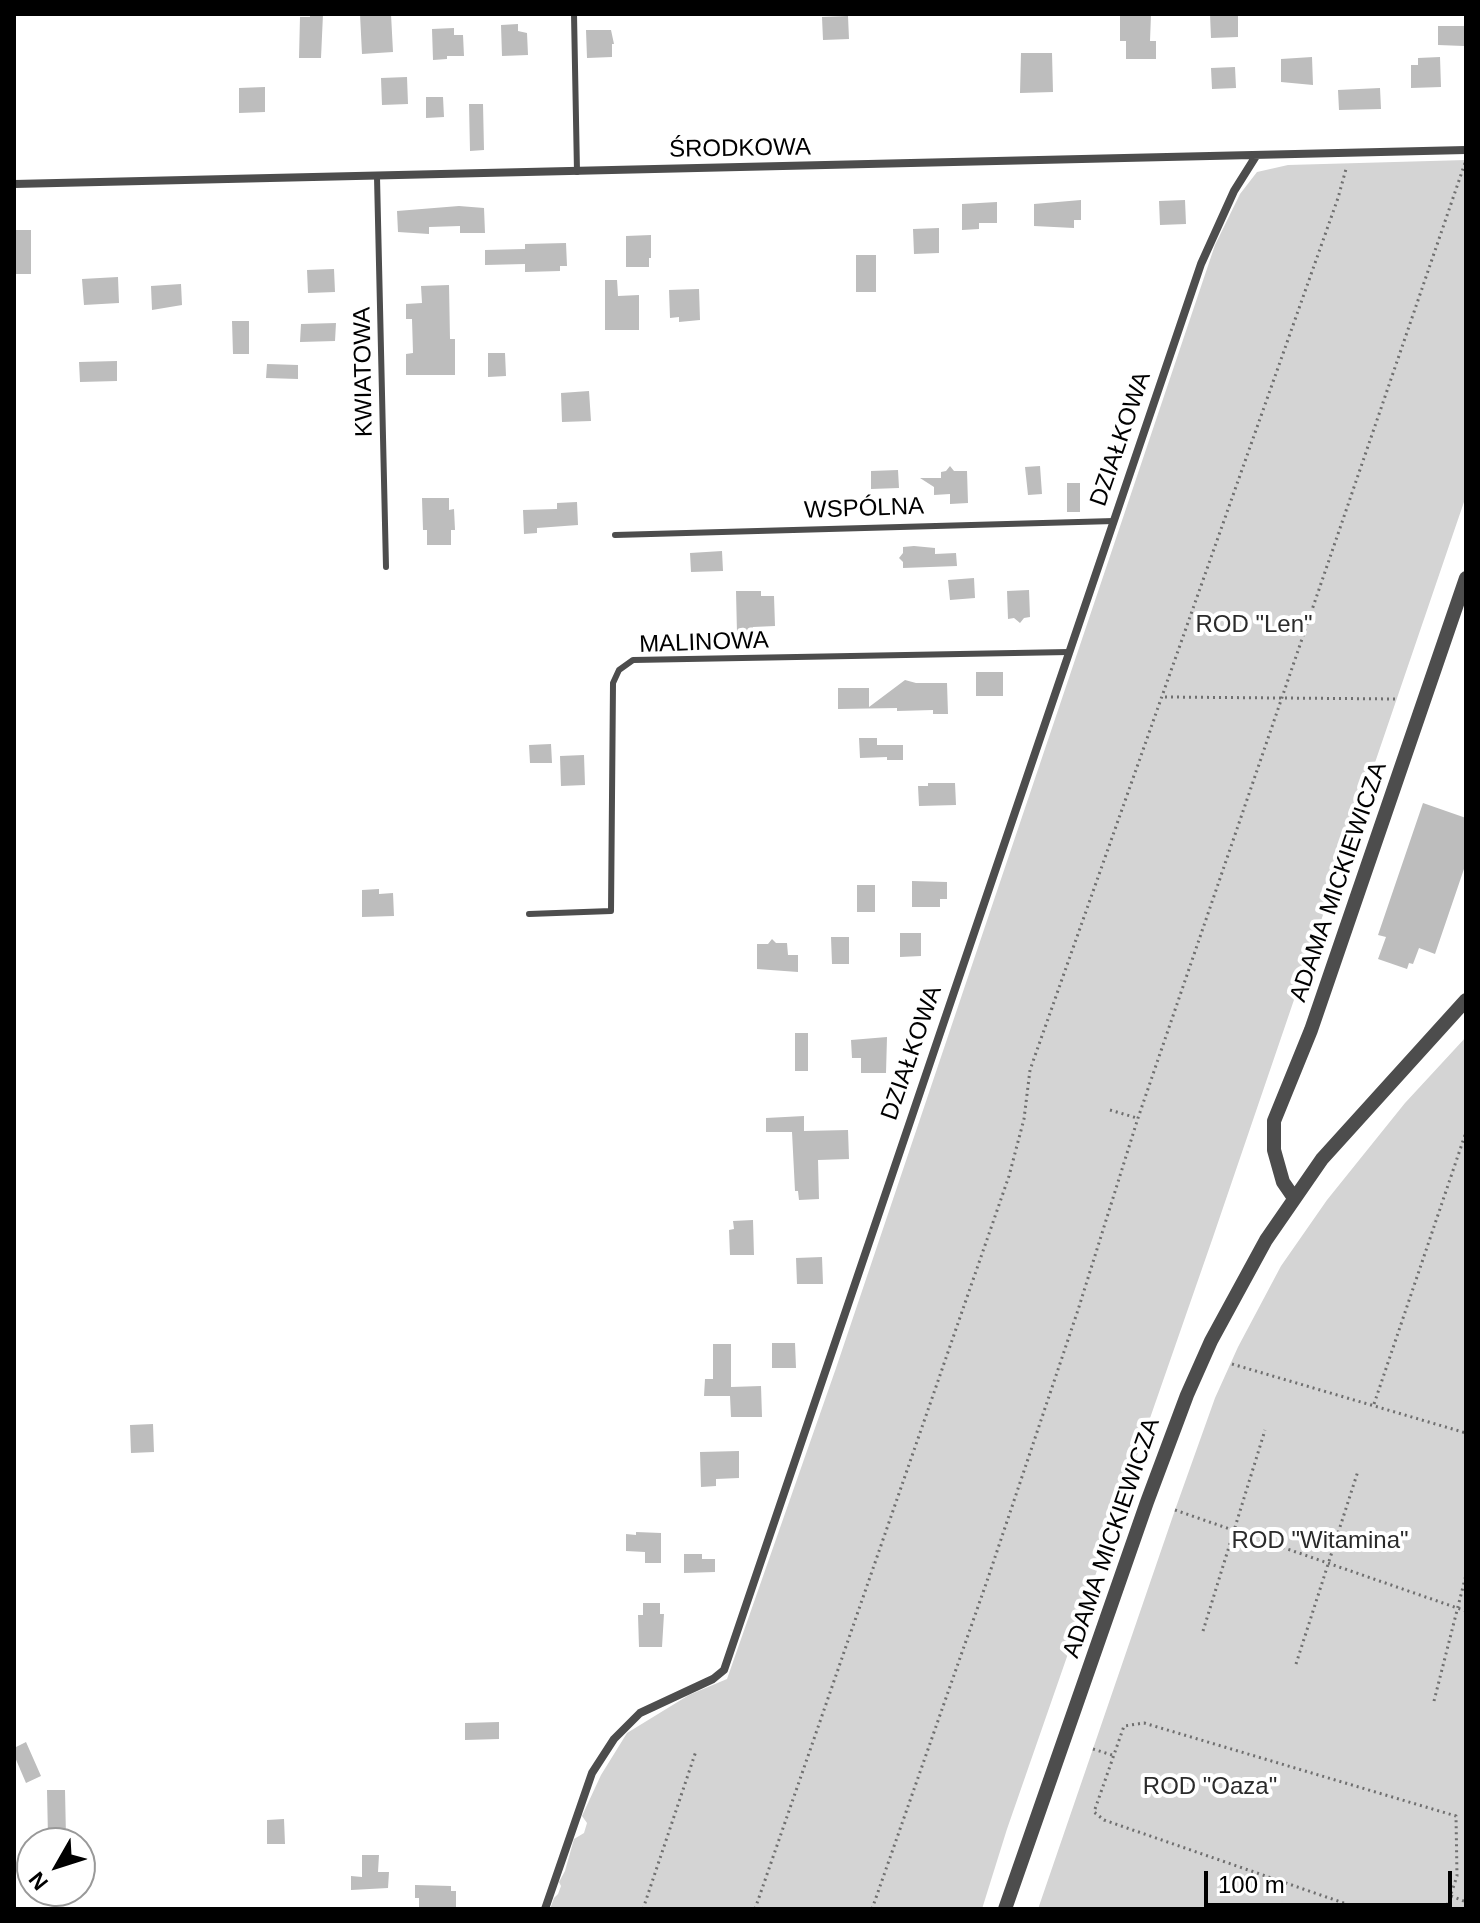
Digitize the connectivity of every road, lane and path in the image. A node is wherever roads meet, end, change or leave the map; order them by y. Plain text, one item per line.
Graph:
1 (574, 14) edge
2 (1466, 150) edge
3 (1256, 156) junction
4 (1466, 160) edge
5 (1346, 169) dead end
6 (577, 172) junction
7 (377, 177) junction
8 (14, 184) edge
9 (1114, 521) junction
10 (615, 535) dead end
11 (386, 567) dead end
12 (1466, 578) edge
13 (1069, 652) junction
14 (1163, 697) junction
15 (1282, 697) junction
16 (1397, 699) dead end
17 (529, 914) dead end
18 (1466, 1000) edge
19 (1110, 1110) dead end
20 (1138, 1118) junction
21 (1466, 1132) edge
22 (1294, 1198) junction
23 (1232, 1364) dead end
24 (1374, 1404) junction
25 (1265, 1430) dead end
26 (1466, 1433) edge
27 (1358, 1471) dead end
28 (1175, 1510) dead end
29 (1234, 1532) junction
30 (1328, 1564) junction
31 (1466, 1575) edge
32 (1457, 1608) junction
33 (1466, 1611) edge
34 (1203, 1631) dead end
35 (1296, 1664) dead end
36 (1434, 1701) dead end
37 (1093, 1749) dead end
38 (696, 1751) dead end
39 (1113, 1755) junction
40 (1451, 1896) junction
41 (1466, 1902) edge
42 (545, 1909) edge
43 (643, 1909) edge
44 (755, 1909) edge
45 (872, 1909) edge
46 (1005, 1909) edge
47 (1361, 1909) edge
48 (1446, 1909) edge

1 - 6 lane
2 - 3 street, ŚRODKOWA
3 - 6 street, ŚRODKOWA
3 - 9 street, DZIAŁKOWA
4 - 15 path
5 - 14 path
6 - 7 street, ŚRODKOWA
7 - 8 street, ŚRODKOWA
7 - 11 lane, KWIATOWA
9 - 10 lane, WSPÓLNA
9 - 13 street, DZIAŁKOWA
12 - 22 street, ADAMA MICKIEWICZA
13 - 17 lane, MALINOWA
13 - 42 street, DZIAŁKOWA
14 - 15 path
14 - 44 path
15 - 16 path
15 - 20 path
18 - 22 street, ADAMA MICKIEWICZA
19 - 20 path
20 - 45 path
21 - 24 path
22 - 46 street, ADAMA MICKIEWICZA
23 - 24 path
24 - 26 path
25 - 29 path
27 - 30 path
28 - 29 path
29 - 30 path
29 - 34 path
30 - 32 path
30 - 35 path
31 - 32 path
32 - 33 path
32 - 36 path
37 - 39 path
38 - 43 path
39 - 40 path
39 - 47 path
40 - 41 path
40 - 48 path

